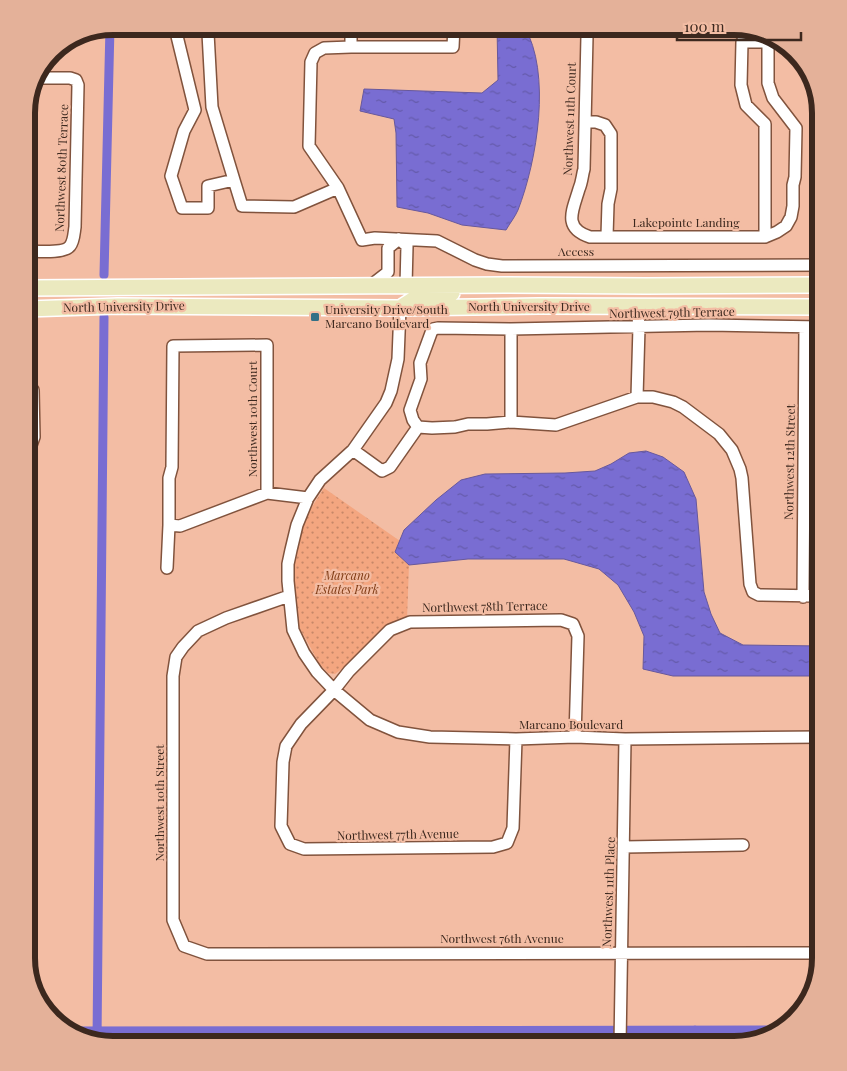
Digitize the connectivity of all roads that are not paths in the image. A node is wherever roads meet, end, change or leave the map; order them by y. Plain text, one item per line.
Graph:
1 (177, 35) edge
2 (208, 35) edge
3 (351, 35) edge
4 (454, 35) edge
5 (587, 35) edge
6 (759, 39) edge
7 (768, 43) edge
8 (351, 47) junction
9 (43, 78) edge
10 (586, 122) junction
11 (234, 180) junction
12 (338, 188) junction
13 (571, 214) joint
14 (608, 236) junction
15 (765, 237) junction
16 (399, 239) junction
17 (35, 251) edge
18 (812, 265) edge
19 (505, 284) junction
20 (812, 285) edge
21 (370, 286) junction
22 (406, 286) junction
23 (626, 286) junction
24 (35, 288) edge
25 (264, 307) junction
26 (615, 307) junction
27 (637, 307) junction
28 (812, 307) edge
29 (35, 308) edge
30 (400, 308) junction
31 (638, 327) junction
32 (805, 327) junction
33 (812, 327) edge
34 (511, 329) junction
35 (637, 397) junction
36 (511, 422) junction
37 (418, 427) junction
38 (353, 450) junction
39 (267, 493) junction
40 (308, 498) junction
41 (169, 525) junction
42 (168, 568) dead end
43 (289, 596) junction
44 (812, 596) edge
45 (803, 597) junction
46 (334, 690) junction
47 (575, 737) junction
48 (812, 737) edge
49 (516, 739) junction
50 (626, 739) junction
51 (743, 845) dead end
52 (624, 847) junction
53 (184, 946) joint
54 (620, 952) junction
55 (812, 953) edge
56 (620, 1036) edge

1 - 11 street
2 - 11 street
3 - 8 street
4 - 8 street
5 - 10 street, Northwest 11th Court
6 - 15 street
7 - 15 street
8 - 12 street
9 - 17 street, Northwest 80th Terrace
10 - 13 street, Northwest 11th Court
10 - 14 street
11 - 12 street
12 - 16 street, Access
13 - 14 street, Lakepointe Landing
14 - 15 street, Lakepointe Landing
16 - 18 street, Access
16 - 21 street
16 - 22 street
19 - 22 main road, North University Drive
19 - 23 main road, North University Drive
19 - 30 main road
20 - 23 main road, North University Drive
21 - 22 main road, North University Drive
21 - 24 main road, North University Drive
22 - 25 main road
23 - 26 main road
25 - 29 main road, North University Drive
25 - 30 main road, North University Drive
26 - 27 main road, North University Drive
26 - 30 main road, North University Drive
27 - 28 main road, North University Drive
27 - 31 street
30 - 38 street, Marcano Boulevard
31 - 32 street, Northwest 79th Terrace
31 - 34 street, Northwest 79th Terrace
31 - 35 street
32 - 33 street, Northwest 79th Terrace
32 - 45 street, Northwest 12th Street
34 - 36 street
34 - 37 street, Northwest 79th Terrace
35 - 36 street
35 - 45 street
36 - 37 street
37 - 38 street
38 - 40 street, Marcano Boulevard
39 - 40 street
39 - 41 street
39 - 41 street, Northwest 10th Court
40 - 43 street, Marcano Boulevard
41 - 42 street
43 - 46 street, Marcano Boulevard
43 - 53 street, Northwest 10th Street
44 - 45 street
46 - 47 street, Northwest 78th Terrace
46 - 49 street, Marcano Boulevard
46 - 49 street, Northwest 77th Avenue
47 - 49 street, Marcano Boulevard
47 - 50 street, Marcano Boulevard
48 - 50 street, Marcano Boulevard
50 - 52 street, Northwest 11th Place
51 - 52 street
52 - 54 street, Northwest 11th Place
53 - 54 street, Northwest 76th Avenue
54 - 55 street, Northwest 76th Avenue
54 - 56 street, Northwest 11th Place

